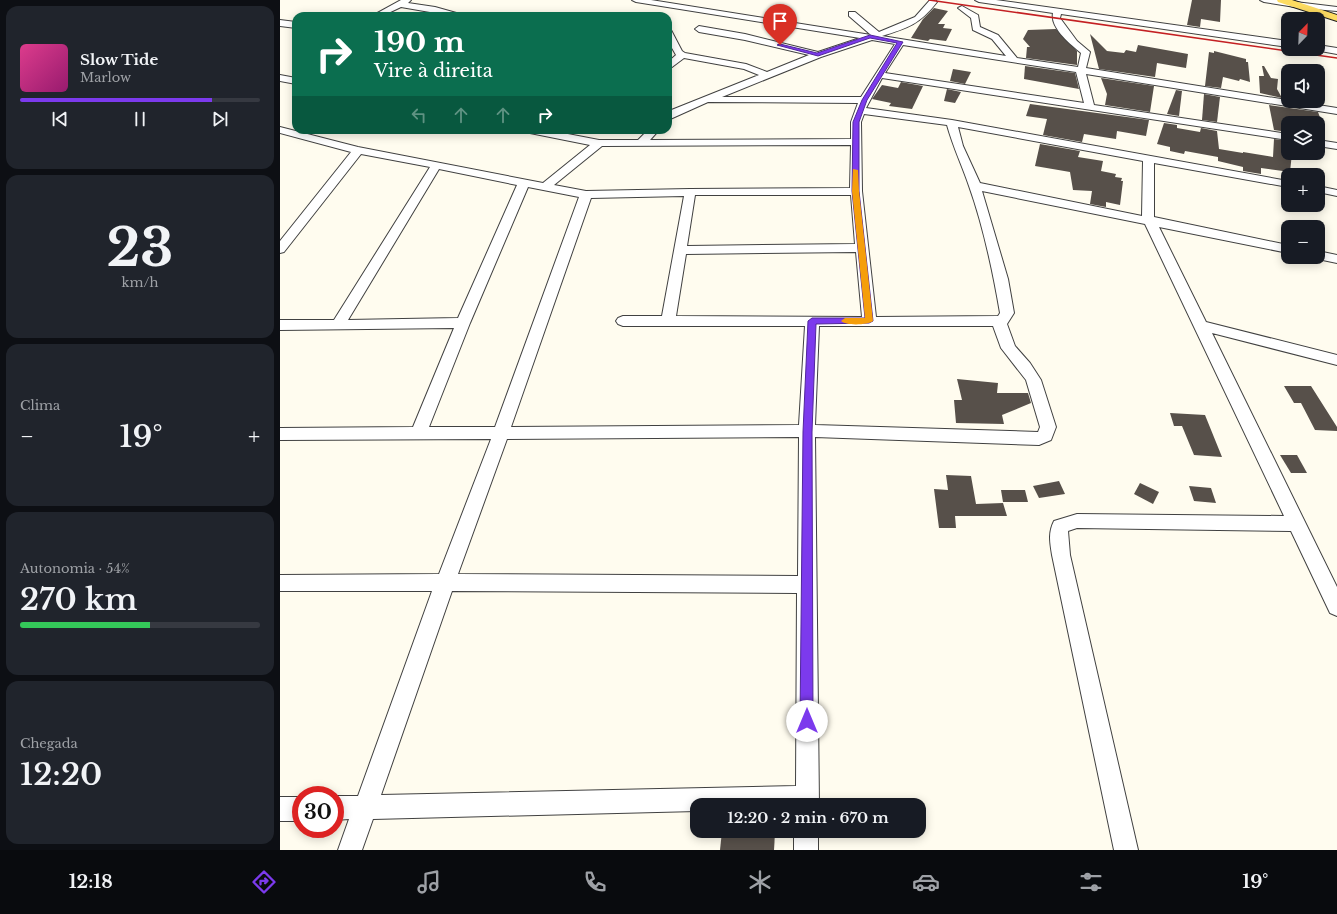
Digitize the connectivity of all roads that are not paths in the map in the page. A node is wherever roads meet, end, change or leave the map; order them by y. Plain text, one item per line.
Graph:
1 (636, 0) edge
2 (979, 0) edge
3 (1264, 0) edge
4 (1282, 0) edge
5 (403, 2) edge
6 (933, 2) dead end
7 (1040, 4) edge
8 (1302, 6) junction
9 (676, 7) junction
10 (962, 8) dead end
11 (1337, 9) edge
12 (1057, 11) junction
13 (384, 12) edge
14 (447, 12) edge
15 (661, 12) dead end
16 (852, 14) dead end
17 (1337, 18) edge
18 (280, 23) edge
19 (292, 24) edge
20 (699, 29) dead end
21 (873, 35) junction
22 (672, 40) edge
23 (900, 42) junction
24 (1281, 43) edge
25 (1325, 49) edge
26 (1337, 51) edge
27 (682, 55) junction
28 (818, 55) junction
29 (1014, 60) junction
30 (672, 62) edge
31 (1080, 71) junction
32 (767, 75) junction
33 (879, 75) junction
34 (280, 78) edge
35 (292, 81) edge
36 (706, 100) junction
37 (862, 105) junction
38 (1090, 107) junction
39 (672, 112) edge
40 (1337, 112) edge
41 (952, 123) junction
42 (984, 128) junction
43 (280, 130) edge
44 (292, 131) edge
45 (307, 134) edge
46 (552, 134) edge
47 (650, 134) edge
48 (1281, 137) edge
49 (855, 142) junction
50 (600, 143) junction
51 (641, 143) junction
52 (1325, 144) edge
53 (958, 146) junction
54 (1337, 146) edge
55 (358, 150) junction
56 (1149, 158) junction
57 (436, 166) junction
58 (524, 182) junction
59 (1281, 183) edge
60 (975, 186) junction
61 (544, 188) junction
62 (856, 191) junction
63 (1325, 191) edge
64 (690, 192) junction
65 (1337, 193) edge
66 (586, 195) junction
67 (1151, 222) junction
68 (862, 248) junction
69 (1281, 248) edge
70 (280, 249) edge
71 (679, 250) junction
72 (1325, 256) edge
73 (1337, 259) edge
74 (623, 321) dead end
75 (668, 321) junction
76 (812, 321) junction
77 (869, 321) junction
78 (999, 322) junction
79 (463, 323) junction
80 (280, 325) edge
81 (338, 325) junction
82 (1202, 326) junction
83 (1337, 360) edge
84 (500, 432) junction
85 (807, 432) junction
86 (419, 433) junction
87 (280, 434) edge
88 (1298, 524) junction
89 (445, 582) junction
90 (280, 583) edge
91 (806, 585) junction
92 (1337, 607) edge
93 (807, 798) edge
94 (690, 803) edge
95 (366, 807) junction
96 (344, 808) edge
97 (280, 809) edge
98 (292, 809) edge
99 (806, 838) edge
100 (350, 850) edge
101 (806, 850) edge
102 (1126, 850) edge

1 - 9 street
2 - 7 street
3 - 8 street
4 - 8 main road
5 - 13 street
5 - 14 street
6 - 21 street
7 - 12 street
8 - 11 street
8 - 17 main road
9 - 15 street
9 - 21 street
10 - 29 street
12 - 24 street
12 - 31 street
16 - 21 street
18 - 19 street
20 - 28 street
21 - 23 street
21 - 28 street
22 - 27 street
23 - 29 street
23 - 33 street
25 - 26 street
27 - 30 street
27 - 32 street
28 - 32 street
29 - 31 street
31 - 38 street
31 - 40 street
32 - 36 street
33 - 37 street
33 - 38 street
34 - 35 street
36 - 37 street
36 - 39 street
37 - 41 street
37 - 49 street
38 - 48 street
41 - 42 street
41 - 53 street
42 - 53 street
42 - 56 street
43 - 44 street
45 - 55 street
46 - 50 street
47 - 51 street
49 - 51 street
49 - 62 street
50 - 51 street
50 - 61 street
52 - 54 street
53 - 60 street
55 - 57 street
55 - 70 street
56 - 59 street
56 - 67 street
57 - 58 street
57 - 81 street
58 - 61 street
58 - 79 street
60 - 67 street
60 - 78 street
61 - 66 street
62 - 64 street
62 - 68 street
63 - 65 street
64 - 66 street
64 - 71 street
66 - 84 street
67 - 69 street
67 - 82 street
68 - 71 street
68 - 77 street
71 - 75 street
72 - 73 street
74 - 75 street
75 - 76 street
76 - 77 street
76 - 85 street
77 - 78 street
78 - 85 street
79 - 81 street
79 - 86 street
80 - 81 street
82 - 83 street
82 - 88 street
84 - 85 street
84 - 86 street
84 - 89 street
85 - 91 street
86 - 87 street
88 - 92 street
88 - 102 street
89 - 90 street
89 - 91 street
89 - 95 street
91 - 93 street
94 - 95 street
95 - 96 street
95 - 100 street
97 - 98 street
99 - 101 street

